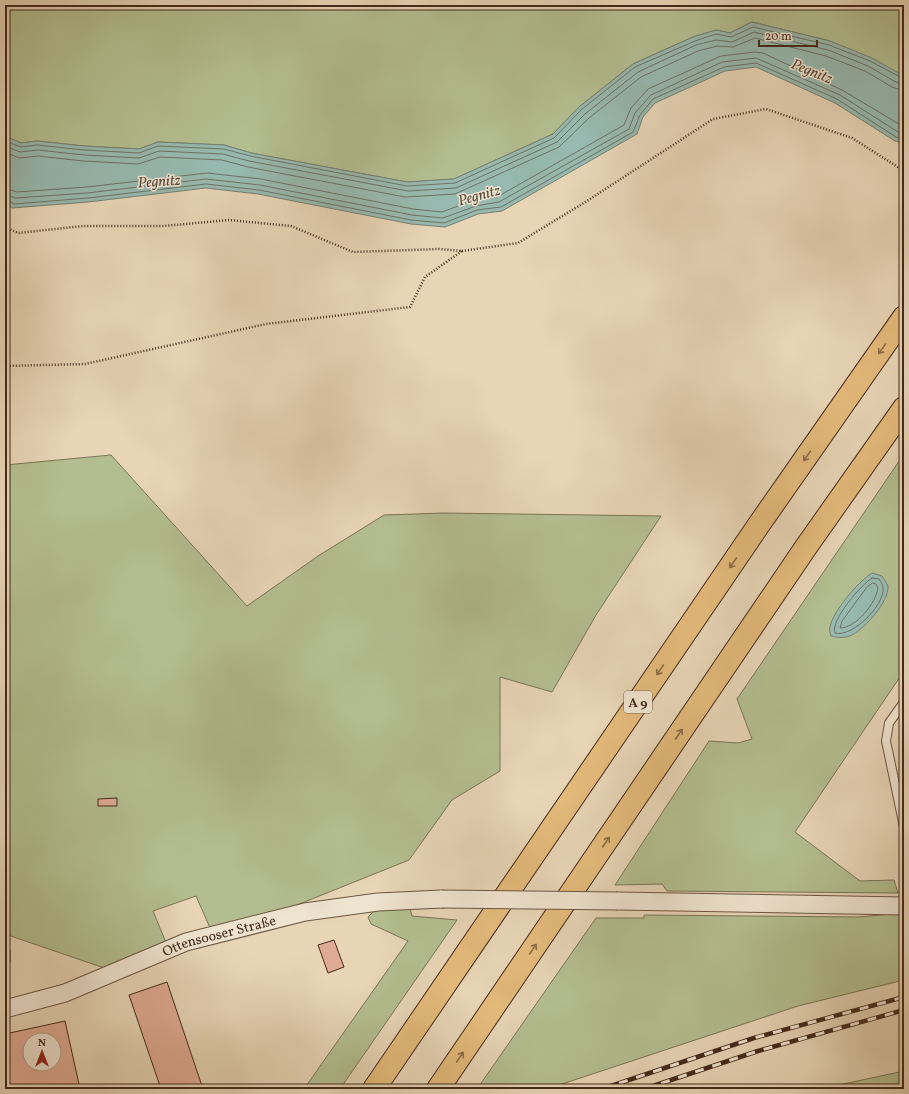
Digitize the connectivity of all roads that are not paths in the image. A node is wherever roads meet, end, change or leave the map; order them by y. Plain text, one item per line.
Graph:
1 (904, 317) edge
2 (904, 408) edge
3 (904, 702) edge
4 (904, 827) edge
5 (904, 906) edge
6 (5, 1008) edge
7 (374, 1089) edge
8 (438, 1089) edge

1 -> 7 highway, A 9
8 -> 2 highway
3 - 4 lane
5 - 6 street, Ottensooser Straße, bridge

